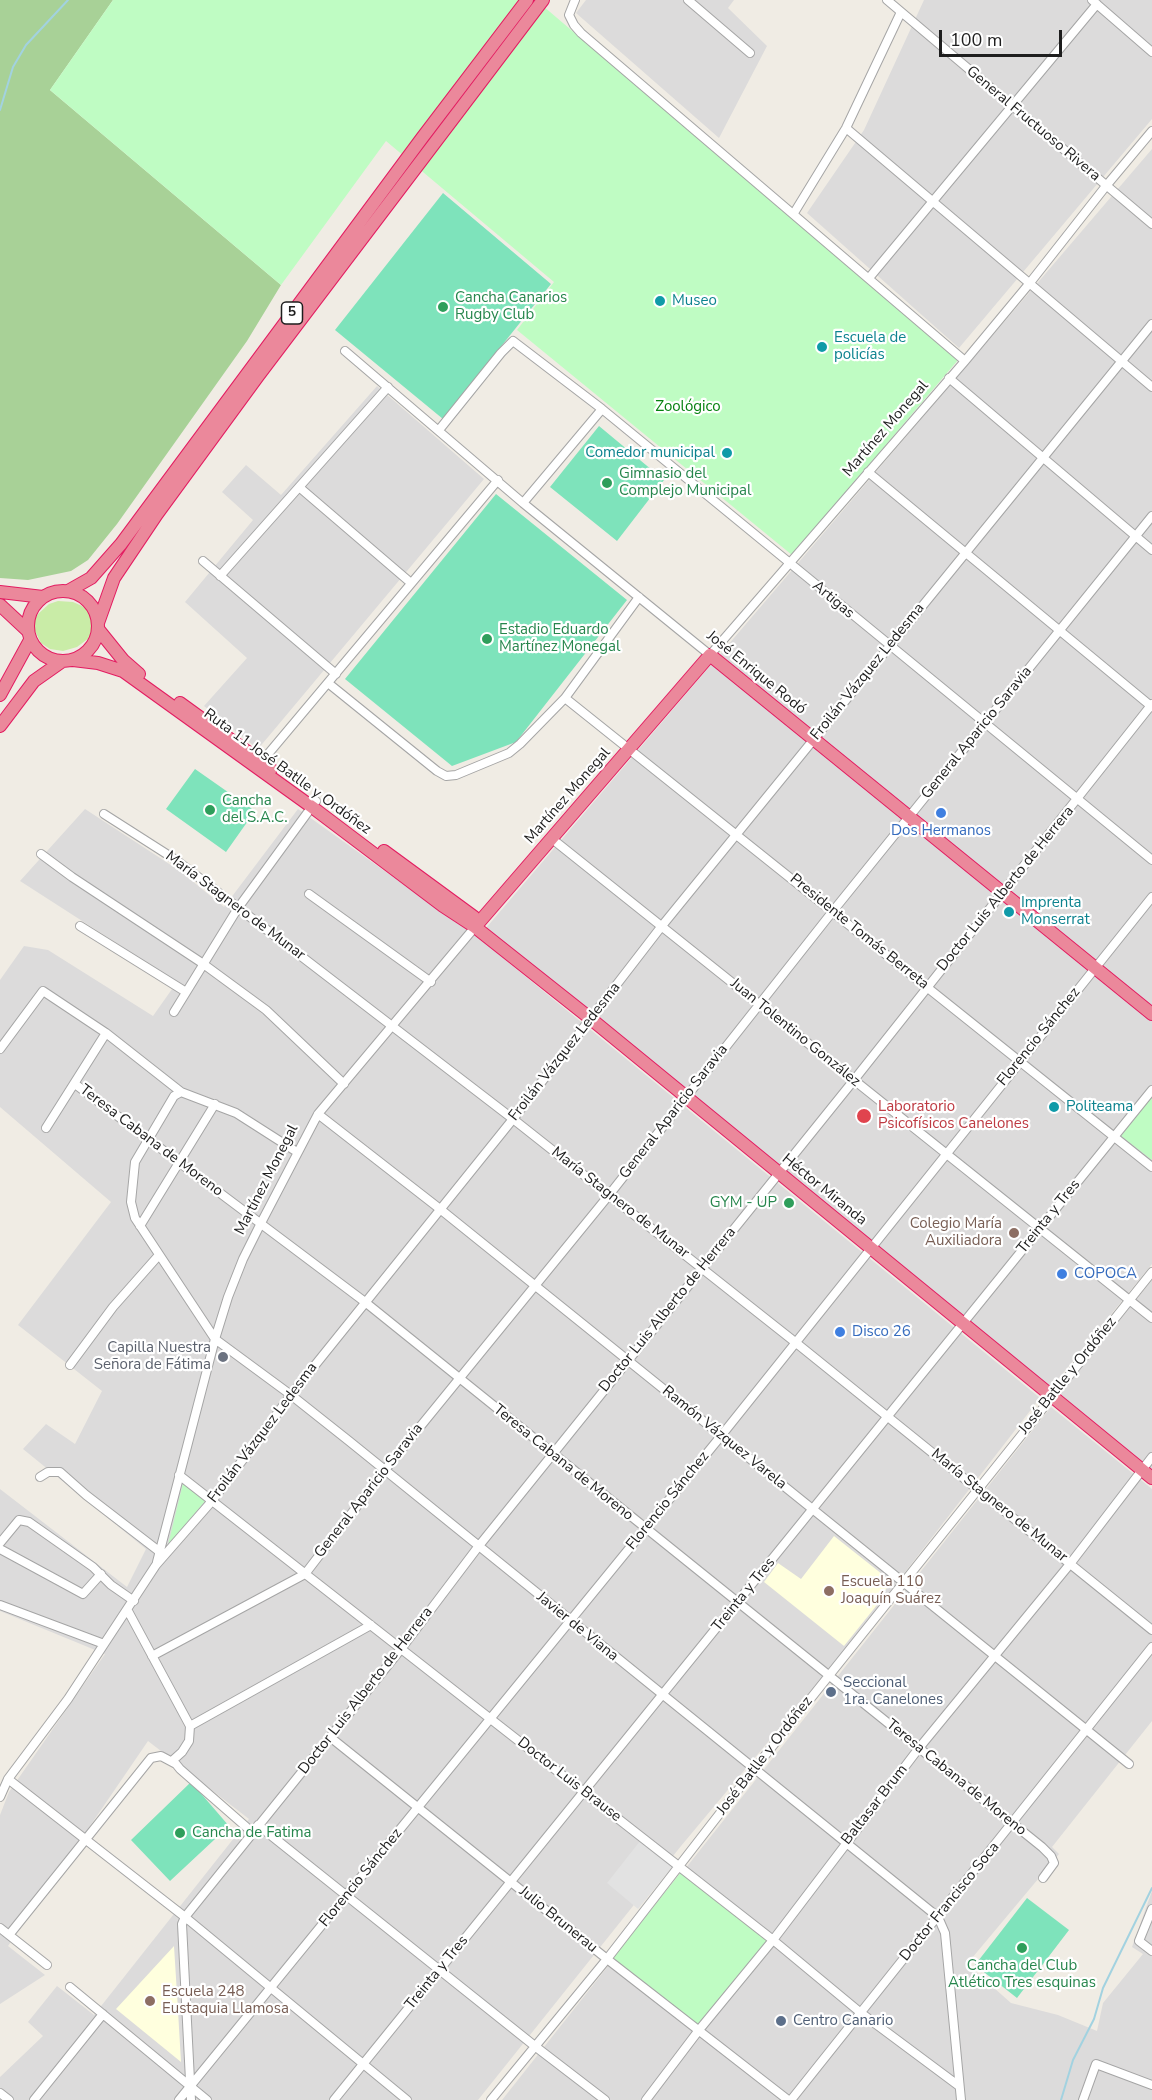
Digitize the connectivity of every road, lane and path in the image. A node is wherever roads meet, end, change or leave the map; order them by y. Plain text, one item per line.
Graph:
1 (527, 0) edge
2 (543, 0) edge
3 (575, 0) edge
4 (688, 0) edge
5 (1094, 2) edge
6 (895, 4) edge
7 (1152, 52) edge
8 (750, 53) dead end
9 (1011, 106) junction
10 (846, 128) junction
11 (1152, 131) edge
12 (427, 143) junction
13 (1106, 186) junction
14 (934, 202) junction
15 (794, 213) junction
16 (1152, 224) edge
17 (869, 278) junction
18 (1029, 284) junction
19 (1152, 324) edge
20 (345, 351) dead end
21 (964, 361) junction
22 (1122, 361) junction
23 (949, 378) junction
24 (388, 387) junction
25 (1152, 387) edge
26 (602, 410) junction
27 (439, 430) junction
28 (1042, 459) junction
29 (868, 472) junction
30 (498, 480) junction
31 (300, 487) junction
32 (523, 503) junction
33 (1152, 516) edge
34 (1136, 536) junction
35 (1152, 550) edge
36 (966, 553) junction
37 (203, 561) dead end
38 (789, 563) junction
39 (220, 576) junction
40 (411, 584) junction
41 (68, 591) junction
42 (0, 592) edge
43 (43, 597) junction
44 (639, 597) junction
45 (0, 605) edge
46 (98, 626) junction
47 (1060, 630) junction
48 (29, 635) junction
49 (889, 646) junction
50 (710, 655) junction
51 (67, 661) junction
52 (336, 674) junction
53 (328, 683) junction
54 (0, 695) edge
55 (565, 698) junction
56 (1152, 706) edge
57 (984, 723) junction
58 (0, 726) edge
59 (813, 739) junction
60 (628, 749) junction
61 (259, 765) junction
62 (1077, 799) junction
63 (314, 804) junction
64 (104, 814) dead end
65 (909, 817) junction
66 (737, 835) junction
67 (551, 838) junction
68 (41, 854) dead end
69 (1152, 860) edge
70 (1002, 893) junction
71 (309, 894) dead end
72 (1152, 897) edge
73 (238, 908) junction
74 (833, 911) junction
75 (478, 924) junction
76 (80, 926) dead end
77 (661, 927) junction
78 (202, 963) junction
79 (1095, 968) junction
80 (430, 982) junction
81 (927, 987) junction
82 (186, 992) junction
83 (759, 1004) junction
84 (174, 1012) dead end
85 (1152, 1014) edge
86 (591, 1019) junction
87 (393, 1027) junction
88 (106, 1033) junction
89 (0, 1049) edge
90 (1020, 1061) junction
91 (854, 1080) junction
92 (75, 1084) junction
93 (344, 1084) junction
94 (1152, 1090) edge
95 (181, 1092) junction
96 (687, 1097) junction
97 (215, 1104) junction
98 (318, 1114) junction
99 (513, 1119) junction
100 (46, 1128) dead end
101 (1114, 1137) junction
102 (148, 1139) junction
103 (297, 1152) junction
104 (947, 1154) junction
105 (179, 1162) junction
106 (1152, 1167) edge
107 (778, 1173) junction
108 (609, 1195) junction
109 (440, 1209) junction
110 (261, 1223) junction
111 (140, 1226) junction
112 (1039, 1228) junction
113 (872, 1249) junction
114 (159, 1255) junction
115 (701, 1268) junction
116 (1152, 1272) edge
117 (535, 1285) junction
118 (1129, 1300) junction
119 (365, 1302) junction
120 (1152, 1318) edge
121 (964, 1324) junction
122 (215, 1339) junction
123 (795, 1342) junction
124 (628, 1359) junction
125 (70, 1365) dead end
126 (459, 1379) junction
127 (291, 1395) junction
128 (1052, 1396) junction
129 (888, 1417) junction
130 (721, 1436) junction
131 (553, 1455) junction
132 (1152, 1457) edge
133 (384, 1471) junction
134 (1147, 1474) edge
135 (179, 1475) junction
136 (40, 1477) dead end
137 (978, 1489) junction
138 (213, 1501) junction
139 (813, 1510) junction
140 (645, 1529) junction
141 (0, 1544) edge
142 (478, 1547) junction
143 (0, 1549) edge
144 (160, 1552) junction
145 (1070, 1564) junction
146 (156, 1565) junction
147 (100, 1574) junction
148 (305, 1574) junction
149 (903, 1582) junction
150 (134, 1600) junction
151 (737, 1604) junction
152 (0, 1605) edge
153 (128, 1611) junction
154 (570, 1621) junction
155 (371, 1625) junction
156 (1152, 1630) edge
157 (104, 1644) junction
158 (1152, 1647) edge
159 (401, 1649) junction
160 (152, 1656) junction
161 (995, 1658) junction
162 (828, 1677) junction
163 (663, 1695) junction
164 (491, 1719) junction
165 (190, 1726) junction
166 (1086, 1730) junction
167 (330, 1737) junction
168 (919, 1748) junction
169 (172, 1761) junction
170 (1129, 1764) dead end
171 (755, 1768) junction
172 (8, 1779) junction
173 (584, 1792) junction
174 (0, 1797) edge
175 (418, 1808) junction
176 (1013, 1824) junction
177 (255, 1829) junction
178 (87, 1839) junction
179 (845, 1843) junction
180 (679, 1867) junction
181 (1043, 1878) dead end
182 (511, 1882) junction
183 (347, 1896) junction
184 (1152, 1909) edge
185 (185, 1917) junction
186 (938, 1917) junction
187 (0, 1928) edge
188 (9, 1935) junction
189 (773, 1940) junction
190 (1152, 1951) edge
191 (607, 1959) junction
192 (47, 1965) dead end
193 (440, 1969) junction
194 (70, 1987) dead end
195 (271, 1988) junction
196 (861, 2013) junction
197 (103, 2014) junction
198 (699, 2030) junction
199 (536, 2047) junction
200 (363, 2064) junction
201 (1152, 2085) edge
202 (190, 2086) junction
203 (959, 2086) junction
204 (0, 2093) edge
205 (9, 2100) edge
206 (34, 2100) edge
207 (179, 2100) edge
208 (191, 2100) edge
209 (207, 2100) edge
210 (334, 2100) edge
211 (407, 2100) edge
212 (491, 2100) edge
213 (605, 2100) edge
214 (646, 2100) edge
215 (790, 2100) edge
216 (961, 2100) edge
217 (1083, 2100) edge

1 - 12 highway, 5
2 - 12 highway, 5
3 - 15 street
4 - 8 street
5 - 7 street
5 - 9 street
6 - 9 street, General Fructuoso Rivera
6 - 10 street
9 - 13 street, General Fructuoso Rivera
9 - 14 street
10 - 14 street
10 - 15 street
11 - 13 street, Martínez Monegal
12 - 41 highway, 5
12 - 46 highway, 5
13 - 16 street, General Fructuoso Rivera
13 - 18 street, Martínez Monegal
14 - 17 street
14 - 18 street
15 - 17 street
17 - 21 street
18 - 21 street, Martínez Monegal
18 - 22 street
19 - 22 street, Froilán Vázquez Ledesma
20 - 24 street, José Enrique Rodó
21 - 23 street, Martínez Monegal
22 - 25 street
22 - 28 street, Froilán Vázquez Ledesma
23 - 28 street
23 - 29 street, Martínez Monegal
24 - 27 street, José Enrique Rodó
24 - 31 street
26 - 27 street, Artigas
26 - 32 street
26 - 38 street, Artigas
27 - 30 street, José Enrique Rodó
28 - 34 street
28 - 36 street, Froilán Vázquez Ledesma
29 - 36 street
29 - 38 street, Martínez Monegal
30 - 32 street, José Enrique Rodó
30 - 40 street
31 - 39 street
31 - 40 street
32 - 44 street, José Enrique Rodó
33 - 34 street, General Aparicio Saravia
34 - 35 street
34 - 47 street, General Aparicio Saravia
36 - 47 street
36 - 49 street, Froilán Vázquez Ledesma
37 - 39 street
38 - 49 street, Artigas
38 - 50 street, Martínez Monegal
39 - 52 street
40 - 52 street
41 - 43 highway
41 - 46 highway
42 - 43 highway
43 - 48 highway
44 - 50 street, José Enrique Rodó
44 - 55 street
45 - 48 highway
46 - 51 highway
46 - 61 highway, Ruta 11 José Batlle y Ordóñez
47 - 56 street
47 - 57 street, General Aparicio Saravia
48 - 51 highway
48 - 54 highway
49 - 57 street, Artigas
49 - 59 street, Froilán Vázquez Ledesma
50 - 59 highway, José Enrique Rodó
50 - 60 highway, Martínez Monegal
51 - 58 highway
51 - 61 highway, Ruta 11 José Batlle y Ordóñez
52 - 53 street
53 - 55 street
53 - 61 street
55 - 60 street, Presidente Tomás Berreta
56 - 62 street, Doctor Luis Alberto de Herrera
57 - 62 street, Artigas
57 - 65 street, General Aparicio Saravia
59 - 65 highway, José Enrique Rodó
59 - 66 street, Froilán Vázquez Ledesma
60 - 66 street, Presidente Tomás Berreta
60 - 67 highway, Martínez Monegal
61 - 63 highway, Ruta 11 José Batlle y Ordóñez
62 - 69 street, Artigas
62 - 70 street, Doctor Luis Alberto de Herrera
63 - 73 street
63 - 75 highway, Ruta 11 José Batlle y Ordóñez
64 - 73 street, María Stagnero de Munar
65 - 70 highway, José Enrique Rodó
65 - 74 street, General Aparicio Saravia
66 - 74 street, Presidente Tomás Berreta
66 - 77 street, Froilán Vázquez Ledesma
67 - 75 highway, Martínez Monegal
67 - 77 street, Juan Tolentino González
68 - 78 street
70 - 79 highway, José Enrique Rodó
70 - 81 street, Doctor Luis Alberto de Herrera
71 - 80 street
72 - 79 street, Florencio Sánchez
73 - 78 street
73 - 87 street, María Stagnero de Munar
74 - 81 street, Presidente Tomás Berreta
74 - 83 street, General Aparicio Saravia
75 - 80 street, Martínez Monegal
75 - 86 highway, Héctor Miranda
76 - 82 street
77 - 83 street, Juan Tolentino González
77 - 86 street, Froilán Vázquez Ledesma
78 - 82 street
78 - 93 street
79 - 85 highway, José Enrique Rodó
79 - 90 street, Florencio Sánchez
80 - 87 street, Martínez Monegal
81 - 90 street, Presidente Tomás Berreta
81 - 91 street, Doctor Luis Alberto de Herrera
82 - 84 street
83 - 91 street, Juan Tolentino González
83 - 96 street, General Aparicio Saravia
86 - 96 highway, Héctor Miranda
86 - 99 street, Froilán Vázquez Ledesma
87 - 93 street, Martínez Monegal
87 - 99 street, María Stagnero de Munar
88 - 89 street
88 - 92 street
88 - 95 street
90 - 101 street, Presidente Tomás Berreta
90 - 104 street, Florencio Sánchez
91 - 104 street, Juan Tolentino González
91 - 107 street, Doctor Luis Alberto de Herrera
92 - 100 street
92 - 102 street, Teresa Cabana de Moreno
93 - 98 street, Martínez Monegal
94 - 101 street, Treinta y Tres
95 - 97 street
95 - 102 street, Javier de Viana
96 - 107 highway, Héctor Miranda
96 - 108 street, General Aparicio Saravia
97 - 103 street
97 - 105 street
98 - 103 street, Martínez Monegal
98 - 109 street, Ramón Vázquez Varela
99 - 108 street, María Stagnero de Munar
99 - 109 street, Froilán Vázquez Ledesma
101 - 106 street, Presidente Tomás Berreta
101 - 112 street, Treinta y Tres
102 - 105 street, Teresa Cabana de Moreno
102 - 111 street, Javier de Viana
103 - 110 street, Martínez Monegal
104 - 112 street, Juan Tolentino González
104 - 113 street, Florencio Sánchez
105 - 110 street, Teresa Cabana de Moreno
105 - 111 street
107 - 113 highway, Héctor Miranda
107 - 115 street, Doctor Luis Alberto de Herrera
108 - 115 street, María Stagnero de Munar
108 - 117 street, General Aparicio Saravia
109 - 117 street, Ramón Vázquez Varela
109 - 119 street, Froilán Vázquez Ledesma
110 - 119 street, Teresa Cabana de Moreno
110 - 122 street, Martínez Monegal
111 - 114 street, Javier de Viana
112 - 118 street, Juan Tolentino González
112 - 121 street, Treinta y Tres
113 - 121 highway, Héctor Miranda
113 - 123 street, Florencio Sánchez
114 - 122 street, Javier de Viana
114 - 125 street
115 - 123 street, María Stagnero de Munar
115 - 124 street, Doctor Luis Alberto de Herrera
116 - 118 street, José Batlle y Ordóñez
117 - 124 street, Ramón Vázquez Varela
117 - 126 street, General Aparicio Saravia
118 - 120 street, Juan Tolentino González
118 - 128 street, José Batlle y Ordóñez
119 - 126 street, Teresa Cabana de Moreno
119 - 127 street, Froilán Vázquez Ledesma
121 - 128 highway, Héctor Miranda
121 - 129 street, Treinta y Tres
122 - 127 street, Javier de Viana
122 - 135 street, Martínez Monegal
123 - 129 street, María Stagnero de Munar
123 - 130 street, Florencio Sánchez
124 - 130 street, Ramón Vázquez Varela
124 - 131 street, Doctor Luis Alberto de Herrera
126 - 131 street, Teresa Cabana de Moreno
126 - 133 street, General Aparicio Saravia
127 - 133 street, Javier de Viana
127 - 138 street, Froilán Vázquez Ledesma
128 - 134 highway, Héctor Miranda
128 - 137 street, José Batlle y Ordóñez
129 - 137 street, María Stagnero de Munar
129 - 139 street, Treinta y Tres
130 - 139 street, Ramón Vázquez Varela
130 - 140 street, Florencio Sánchez
131 - 140 street, Teresa Cabana de Moreno
131 - 142 street, Doctor Luis Alberto de Herrera
132 - 134 street, Baltasar Brum
133 - 142 street, Javier de Viana
133 - 148 street, General Aparicio Saravia
134 - 145 street, Baltasar Brum
135 - 138 street, Doctor Luis Brause
135 - 144 street, Martínez Monegal
136 - 144 street
137 - 145 street, María Stagnero de Munar
137 - 149 street, José Batlle y Ordóñez
138 - 146 street, Froilán Vázquez Ledesma
138 - 148 street, Doctor Luis Brause
139 - 149 street, Ramón Vázquez Varela
139 - 151 street, Treinta y Tres
140 - 151 street, Teresa Cabana de Moreno
140 - 154 street, Florencio Sánchez
141 - 147 street
142 - 154 street, Javier de Viana
142 - 159 street, Doctor Luis Alberto de Herrera
143 - 147 street
144 - 146 street, Martínez Monegal
145 - 156 street, María Stagnero de Munar
145 - 161 street, Baltasar Brum
146 - 150 street, Froilán Vázquez Ledesma
147 - 150 street
148 - 155 street, Doctor Luis Brause
148 - 160 street, General Aparicio Saravia
149 - 161 street, Ramón Vázquez Varela
149 - 162 street, José Batlle y Ordóñez
150 - 153 street, Froilán Vázquez Ledesma
151 - 162 street, Teresa Cabana de Moreno
151 - 163 street, Treinta y Tres
152 - 157 street
153 - 157 street, Froilán Vázquez Ledesma
153 - 160 street
154 - 163 street, Javier de Viana
154 - 164 street, Florencio Sánchez
155 - 159 street, Doctor Luis Brause
155 - 165 street
157 - 172 street, Froilán Vázquez Ledesma
158 - 166 street, Doctor Francisco Soca
159 - 164 street, Doctor Luis Brause
159 - 167 street, Doctor Luis Alberto de Herrera
160 - 165 street
161 - 166 street, Ramón Vázquez Varela
161 - 168 street, Baltasar Brum
162 - 168 street, Teresa Cabana de Moreno
162 - 171 street, José Batlle y Ordóñez
163 - 171 street, Javier de Viana
163 - 173 street, Treinta y Tres
164 - 173 street, Doctor Luis Brause
164 - 175 street, Florencio Sánchez
165 - 169 street
166 - 170 street, Ramón Vázquez Varela
166 - 176 street, Doctor Francisco Soca
167 - 175 street, Julio Brunerau
167 - 177 street, Doctor Luis Alberto de Herrera
168 - 176 street, Teresa Cabana de Moreno
168 - 179 street, Baltasar Brum
169 - 177 street
169 - 178 street
171 - 179 street, Javier de Viana
171 - 180 street, José Batlle y Ordóñez
172 - 174 street, Froilán Vázquez Ledesma
172 - 178 street
173 - 180 street, Doctor Luis Brause
173 - 182 street, Treinta y Tres
175 - 182 street, Julio Brunerau
175 - 183 street, Florencio Sánchez
176 - 181 street, Teresa Cabana de Moreno
176 - 186 street, Doctor Francisco Soca
177 - 183 street
177 - 185 street, Doctor Luis Alberto de Herrera
178 - 185 street
178 - 188 street
179 - 186 street, Javier de Viana
179 - 189 street, Baltasar Brum
180 - 189 street, Doctor Luis Brause
180 - 191 street, José Batlle y Ordóñez
182 - 191 street, Julio Brunerau
182 - 193 street, Treinta y Tres
183 - 193 street
183 - 195 street, Florencio Sánchez
184 - 190 street
185 - 195 street
185 - 202 street
186 - 196 street, Doctor Francisco Soca
186 - 203 street
187 - 188 street
188 - 192 street
189 - 196 street, Doctor Luis Brause
189 - 198 street, Baltasar Brum
191 - 198 street, Julio Brunerau
191 - 199 street, José Batlle y Ordóñez
193 - 199 street
193 - 200 street, Treinta y Tres
194 - 197 street
195 - 200 street
195 - 202 street, Florencio Sánchez
196 - 203 street, Doctor Luis Brause
196 - 215 street, Doctor Francisco Soca
197 - 202 street
197 - 206 street
198 - 214 street, Baltasar Brum
198 - 215 street, Julio Brunerau
199 - 212 street, José Batlle y Ordóñez
199 - 213 street
200 - 210 street, Treinta y Tres
200 - 211 street
201 - 217 street
202 - 207 street, Florencio Sánchez
202 - 208 street
202 - 209 street
203 - 216 street
204 - 205 street

